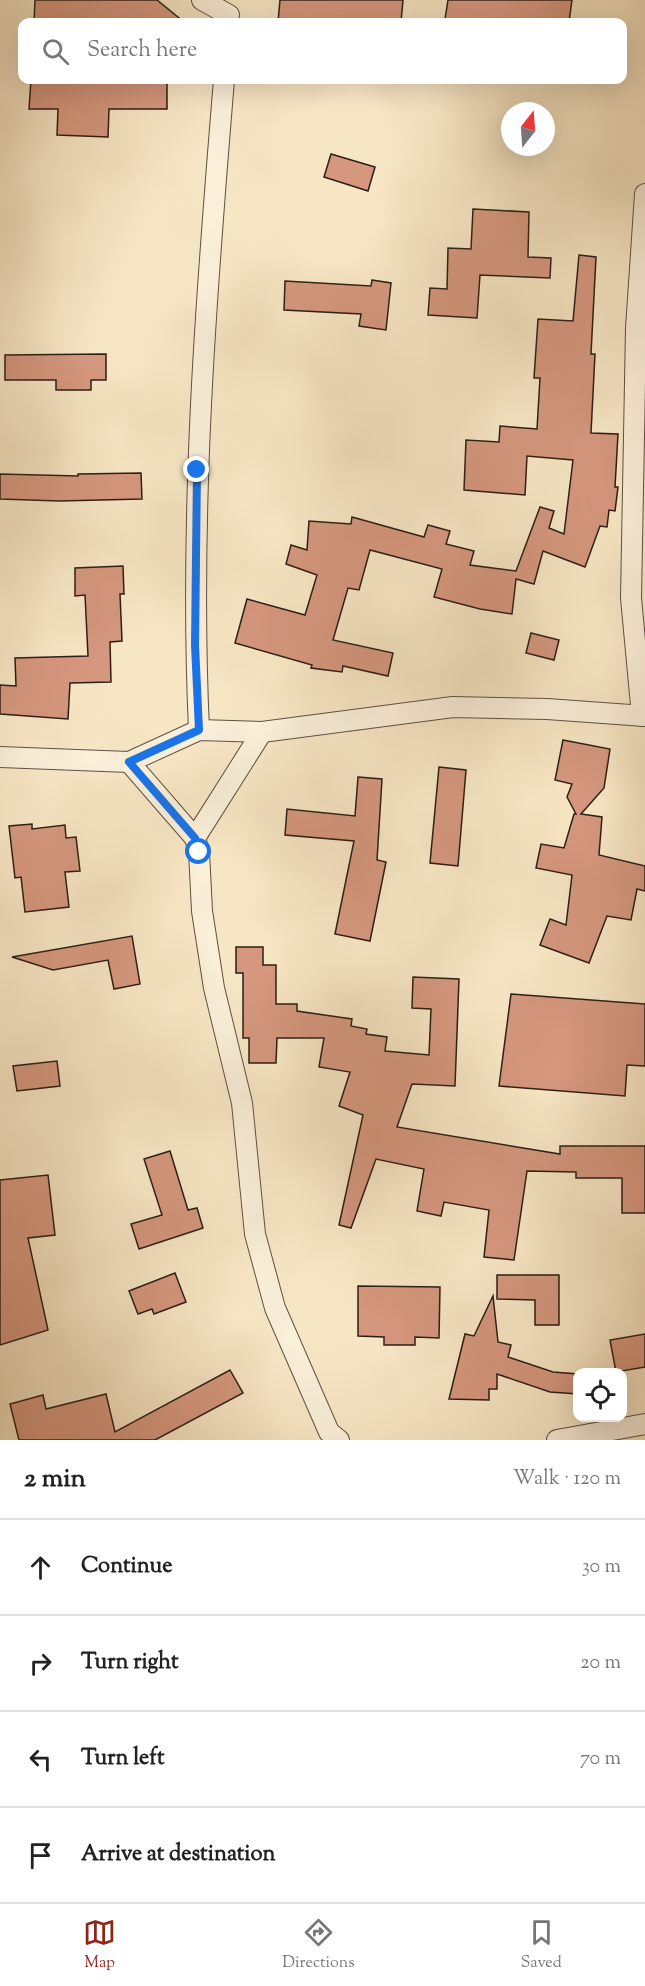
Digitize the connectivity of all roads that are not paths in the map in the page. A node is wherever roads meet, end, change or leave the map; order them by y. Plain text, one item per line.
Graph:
1 (202, 0) edge
2 (229, 13) edge
3 (224, 84) edge
4 (645, 195) edge
5 (643, 716) edge
6 (199, 730) junction
7 (262, 732) junction
8 (0, 758) edge
9 (129, 762) junction
10 (195, 838) junction
11 (645, 1424) edge
12 (339, 1440) edge
13 (556, 1440) edge

1 - 2 street
3 - 6 street
4 - 5 street
5 - 7 street
6 - 7 street
6 - 9 street
7 - 10 street
8 - 9 street
9 - 10 street
10 - 12 street
11 - 13 street

